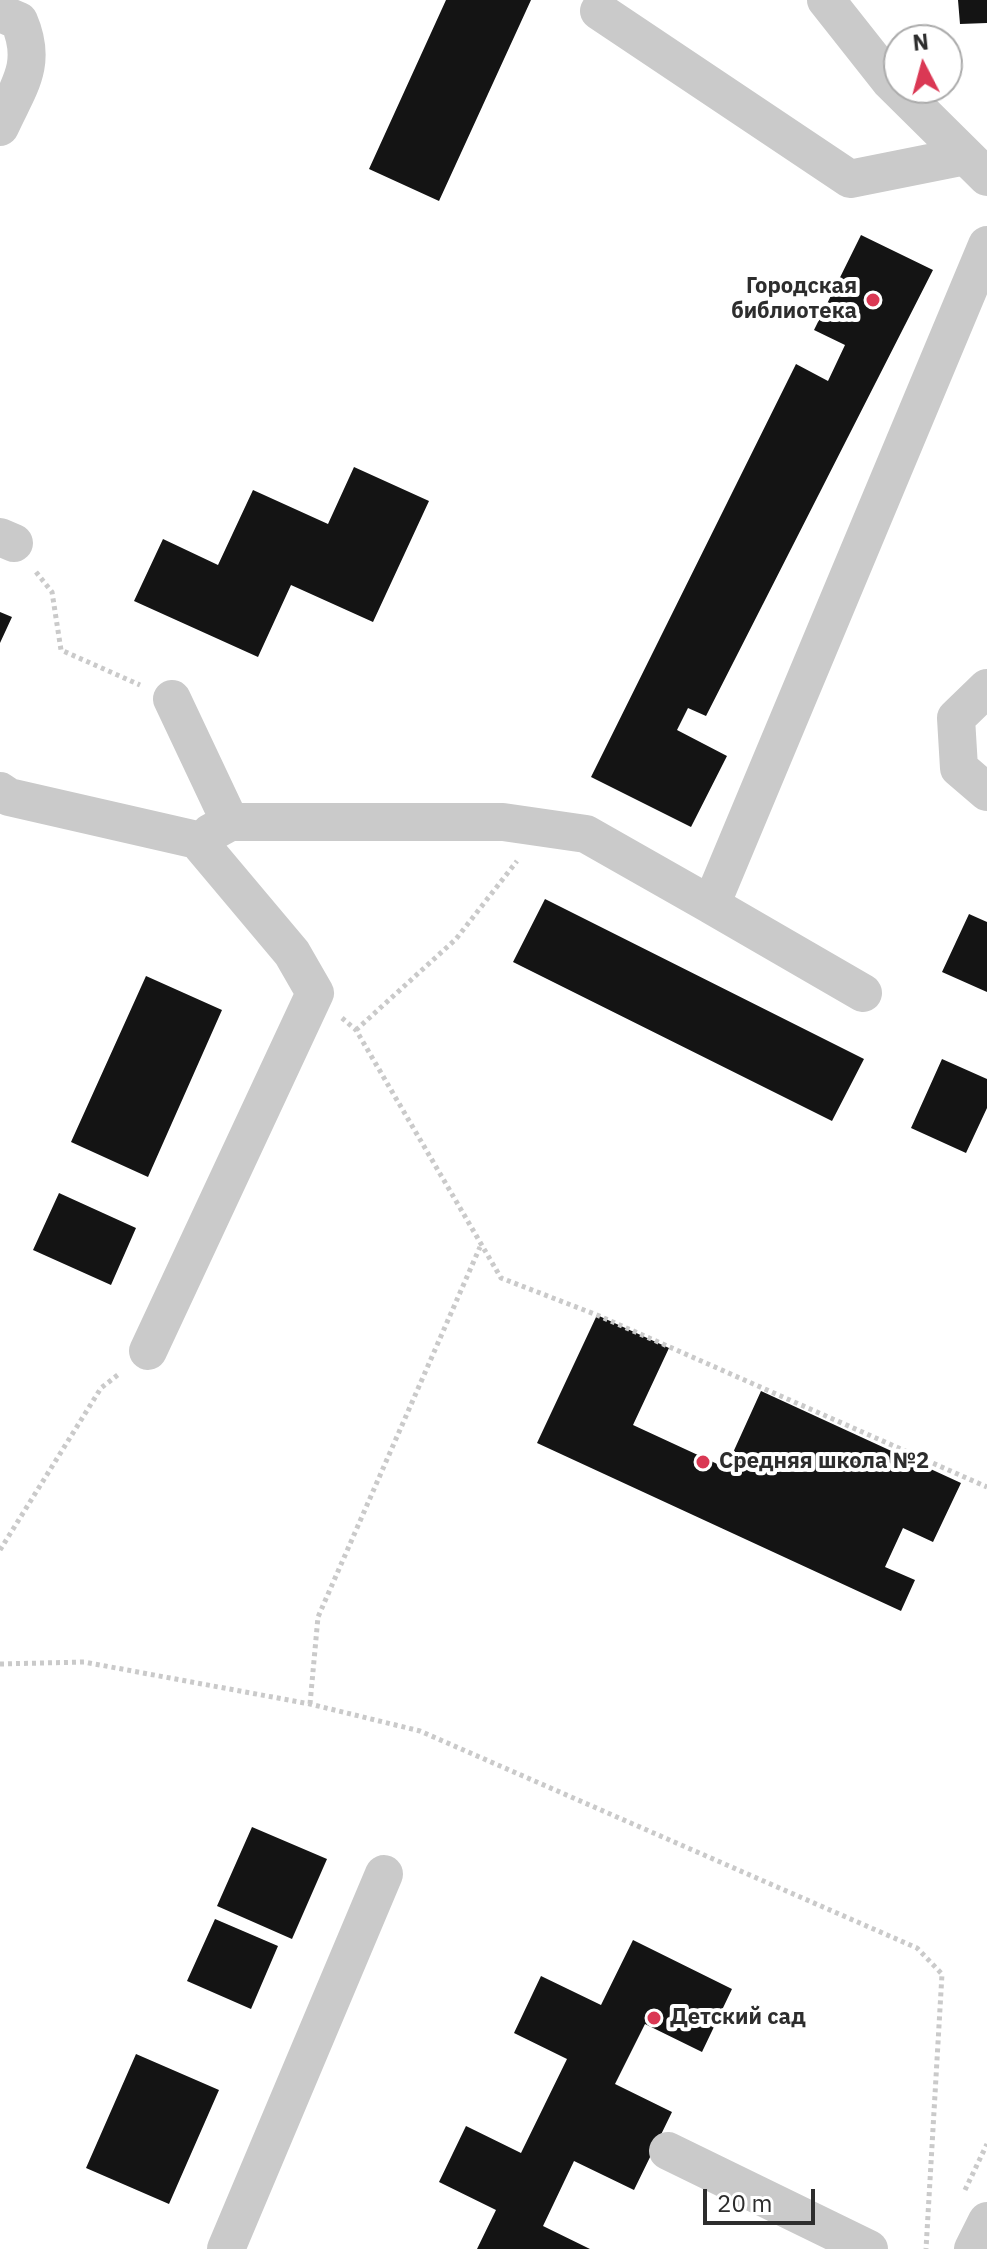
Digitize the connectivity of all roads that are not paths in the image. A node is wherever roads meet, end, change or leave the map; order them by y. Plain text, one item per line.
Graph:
1 (826, 0) edge
2 (599, 11) dead end
3 (0, 13) edge
4 (0, 127) edge
5 (976, 166) edge
6 (987, 245) edge
7 (987, 688) edge
8 (172, 699) road end
9 (0, 791) edge
10 (987, 792) edge
11 (230, 822) junction
12 (197, 840) junction
13 (711, 905) junction
14 (863, 993) dead end
15 (148, 1351) road end
16 (384, 1874) dead end
17 (668, 2151) dead end
18 (987, 2221) edge
19 (226, 2249) edge
20 (869, 2249) edge
21 (973, 2249) edge

1 - 5 street
2 - 5 street
3 - 4 street
6 - 13 street
7 - 10 street
8 - 11 street
9 - 12 street
11 - 12 street
11 - 13 street
12 - 15 street
13 - 14 street
16 - 19 street
17 - 20 street
18 - 21 street

